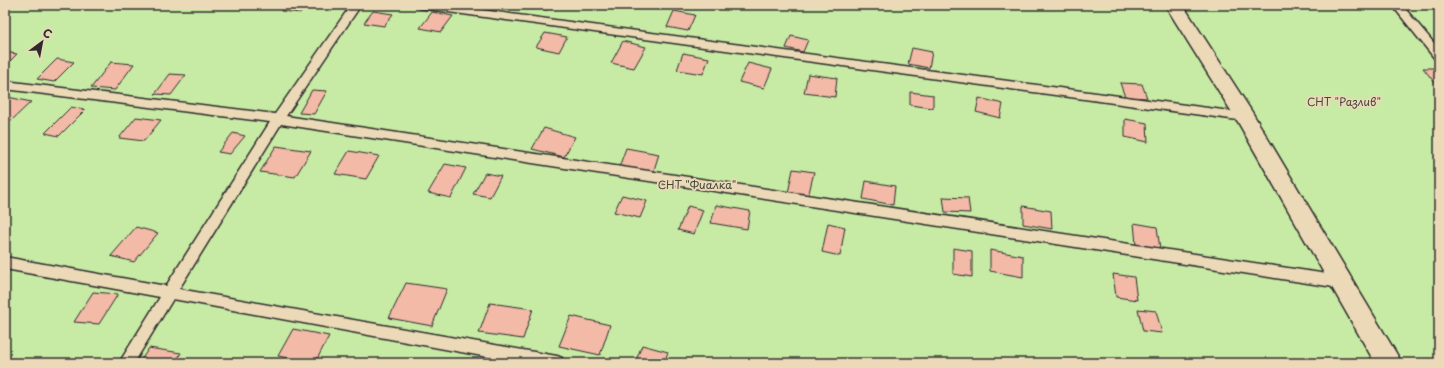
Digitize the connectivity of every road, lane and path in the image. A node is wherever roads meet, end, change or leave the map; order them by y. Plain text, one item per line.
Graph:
1 (356, 5) edge
2 (419, 5) edge
3 (1174, 5) edge
4 (1397, 5) edge
5 (1439, 56) edge
6 (5, 85) edge
7 (1244, 117) junction
8 (278, 119) junction
9 (5, 264) edge
10 (1340, 282) junction
11 (171, 292) junction
12 (126, 363) edge
13 (557, 363) edge
14 (1389, 363) edge

1 - 8 lane
2 - 7 lane
3 - 7 street
4 - 5 lane
6 - 8 lane
7 - 10 street
8 - 10 lane
8 - 11 lane
9 - 11 lane
10 - 14 street
11 - 12 lane
11 - 13 lane

